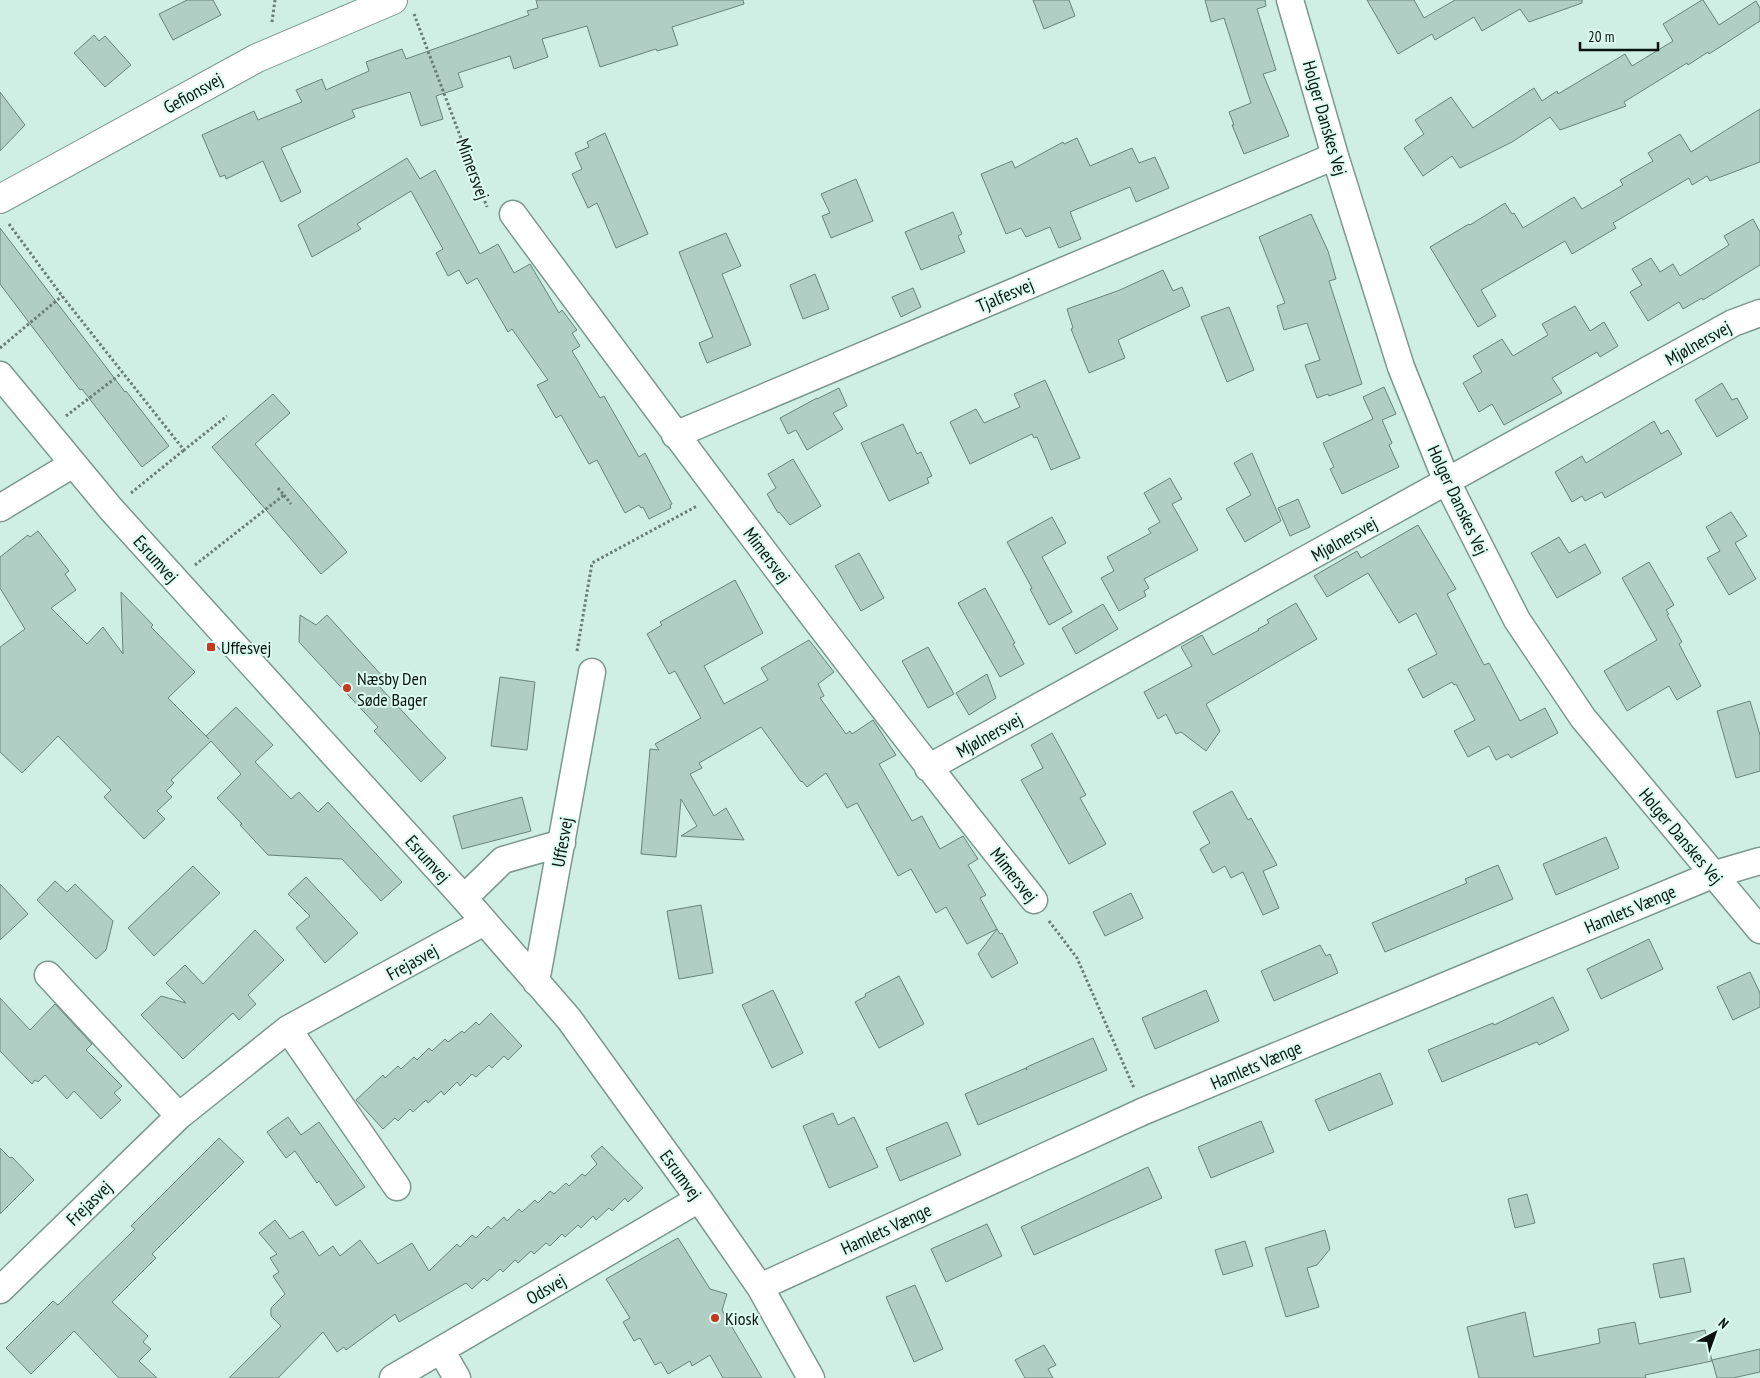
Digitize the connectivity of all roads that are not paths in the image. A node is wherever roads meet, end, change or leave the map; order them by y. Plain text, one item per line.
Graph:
1 (1290, 0) edge
2 (402, 3) edge
3 (1335, 156) junction
4 (3, 209) edge
5 (513, 214) road end
6 (1760, 313) edge
7 (0, 375) edge
8 (675, 434) junction
9 (72, 464) junction
10 (1447, 482) junction
11 (0, 508) edge
12 (592, 672) road end
13 (928, 768) junction
14 (562, 843) junction
15 (1760, 861) edge
16 (1712, 874) junction
17 (464, 898) junction
18 (1034, 900) road end
19 (484, 922) junction
20 (1760, 930) edge
21 (48, 975) dead end
22 (536, 982) junction
23 (288, 1030) junction
24 (179, 1116) junction
25 (397, 1187) dead end
26 (699, 1199) junction
27 (760, 1287) junction
28 (0, 1290) edge
29 (441, 1350) junction
30 (393, 1378) edge
31 (457, 1378) edge
32 (810, 1378) edge

1 - 3 street, Holger Danskes Vej
2 - 4 main road, Gefionsvej
3 - 8 street, Tjalfesvej
3 - 10 street, Holger Danskes Vej
5 - 8 street, Mimersvej
6 - 10 street, Mjølnersvej
7 - 9 street, Esrumvej
8 - 13 street, Mimersvej
9 - 11 street
9 - 17 street, Esrumvej
10 - 13 street, Mjølnersvej
10 - 16 street, Holger Danskes Vej
12 - 14 street, Uffesvej
13 - 18 street, Mimersvej
14 - 17 street
14 - 22 street, Uffesvej
15 - 16 street, Hamlets Vænge
16 - 20 street, Holger Danskes Vej
16 - 27 street, Hamlets Vænge
17 - 19 street, Esrumvej
19 - 22 street, Esrumvej
19 - 23 street, Frejasvej
21 - 24 street
22 - 26 street, Esrumvej
23 - 24 street, Frejasvej
23 - 25 street
24 - 28 street, Frejasvej
26 - 27 street, Esrumvej
26 - 29 street, Odsvej
27 - 32 street, Esrumvej
29 - 30 street, Odsvej
29 - 31 street

